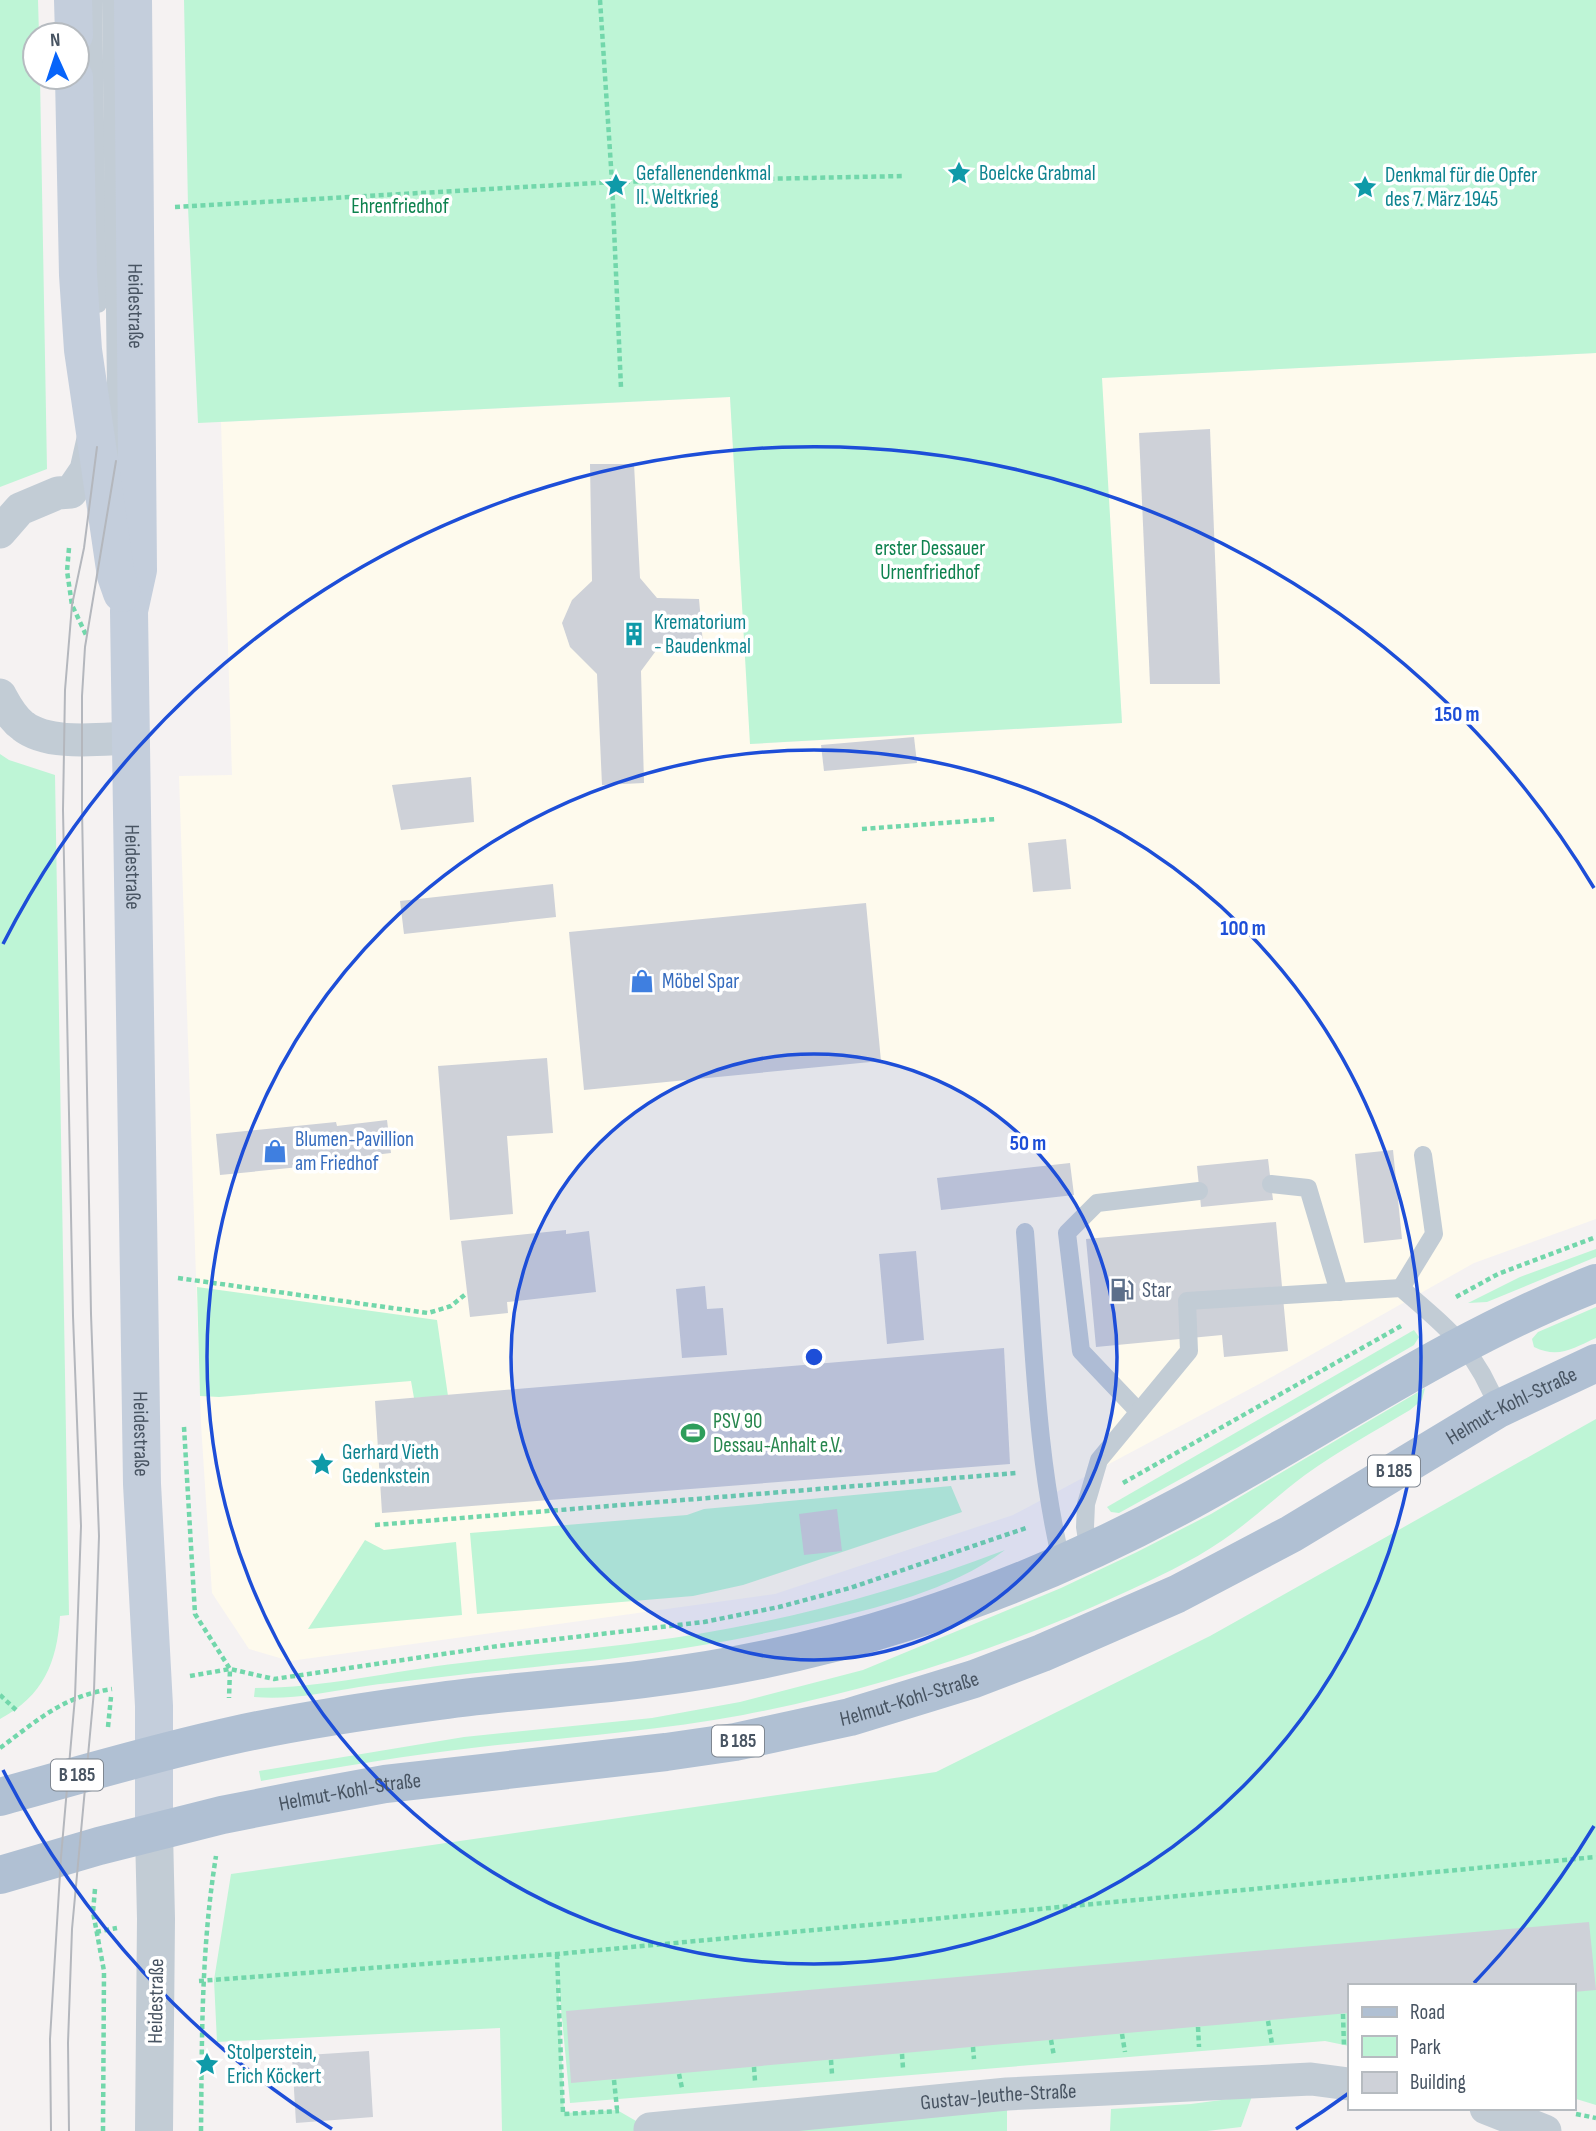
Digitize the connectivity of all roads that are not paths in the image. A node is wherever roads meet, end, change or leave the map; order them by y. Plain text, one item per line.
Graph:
1 (73, 0) edge
2 (93, 0) edge
3 (111, 0) edge
4 (133, 0) edge
5 (74, 21) edge
6 (74, 91) edge
7 (102, 447) junction
8 (0, 532) edge
9 (138, 534) junction
10 (128, 611) junction
11 (0, 695) edge
12 (130, 738) junction
13 (1423, 1155) dead end
14 (1271, 1184) dead end
15 (1199, 1191) dead end
16 (1025, 1232) dead end
17 (1596, 1283) edge
18 (1401, 1288) junction
19 (1339, 1292) junction
20 (1463, 1344) junction
21 (1596, 1363) edge
22 (1498, 1409) junction
23 (1138, 1411) junction
24 (1075, 1558) junction
25 (155, 1754) junction
26 (0, 1797) edge
27 (153, 1832) junction
28 (0, 1875) edge
29 (1348, 2084) edge
30 (1491, 2110) edge
31 (650, 2130) edge
32 (155, 2131) edge
33 (1545, 2131) edge

1 - 5 main road
2 - 7 lane
3 - 7 lane
4 - 9 main road, Heidestraße
6 - 7 main road, Heidestraße
7 - 8 street, Heidestraße
7 - 9 lane
7 - 10 main road, Heidestraße
9 - 10 main road, Heidestraße
10 - 12 main road, Heidestraße
11 - 12 street
12 - 25 main road, Heidestraße
13 - 18 lane
14 - 19 lane
15 - 23 lane
16 - 24 lane
17 - 20 main road, B 185
18 - 19 lane
18 - 20 lane
19 - 23 lane
20 - 22 lane
20 - 24 main road, B 185
21 - 22 main road, Helmut-Kohl-Straße / B 185
22 - 27 main road, Helmut-Kohl-Straße / B 185
23 - 24 lane
24 - 25 main road, B 185
25 - 26 main road, B 185
25 - 27 main road, Heidestraße
27 - 28 main road, B 185
27 - 32 street, Heidestraße
29 - 31 street, Gustav-Jeuthe-Straße
30 - 33 street

